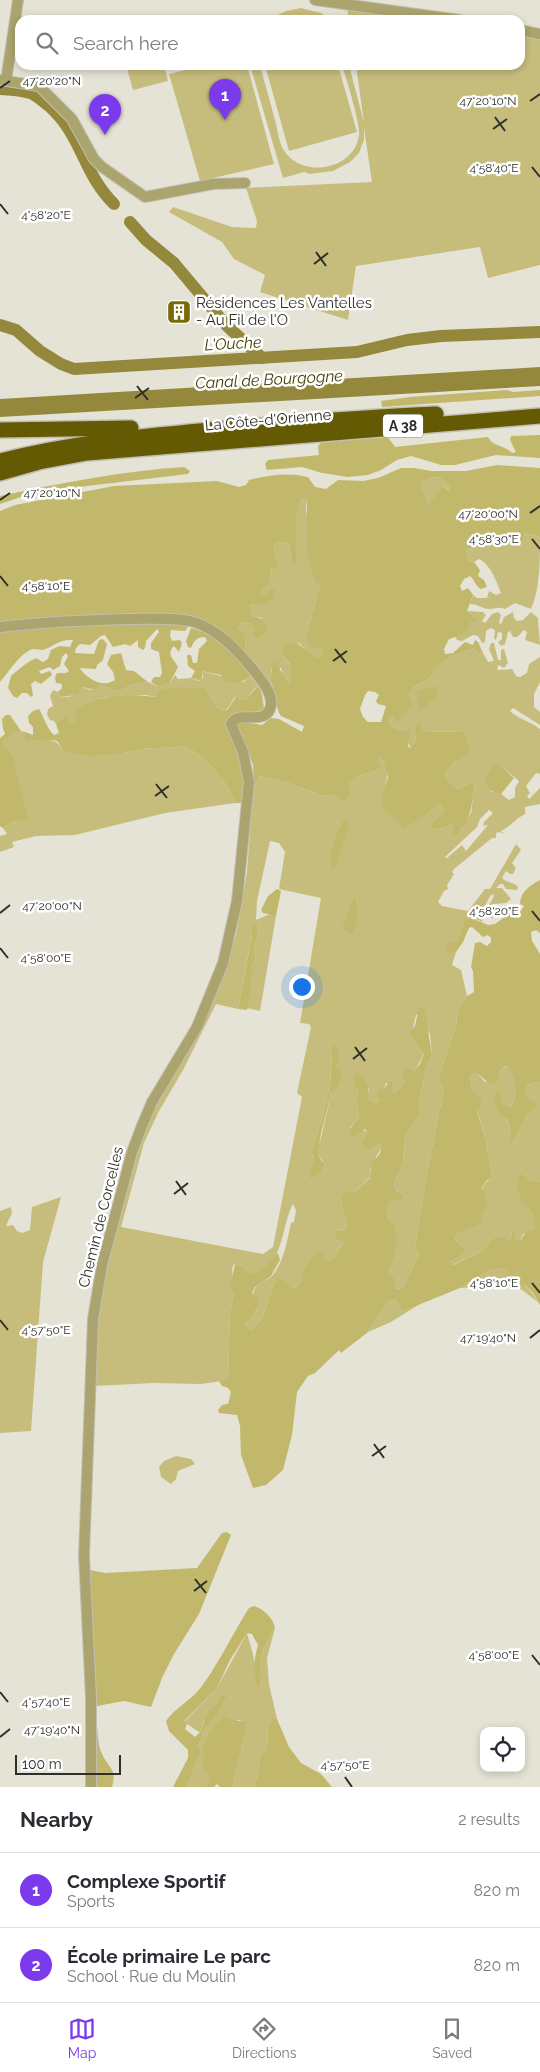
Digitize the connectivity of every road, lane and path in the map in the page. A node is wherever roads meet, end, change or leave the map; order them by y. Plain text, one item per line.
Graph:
1 (18, 0) edge
2 (315, 0) edge
3 (15, 15) edge
4 (424, 15) edge
5 (15, 16) edge
6 (525, 31) edge
7 (540, 34) edge
8 (3, 81) edge
9 (245, 183) dead end
10 (540, 408) edge
11 (540, 416) edge
12 (233, 428) junction
13 (0, 430) edge
14 (0, 461) edge
15 (0, 473) edge
16 (0, 627) edge
17 (91, 1787) edge

1 - 3 street
2 - 4 street
5 - 8 street
6 - 7 street
8 - 9 street
10 - 12 highway, La Côte-d'Orienne / A 38
11 - 15 highway, La Côte-d'Orienne / A 38
12 - 13 highway
12 - 14 highway, La Côte-d'Orienne / A 38
16 - 17 street, Chemin de Corcelles

